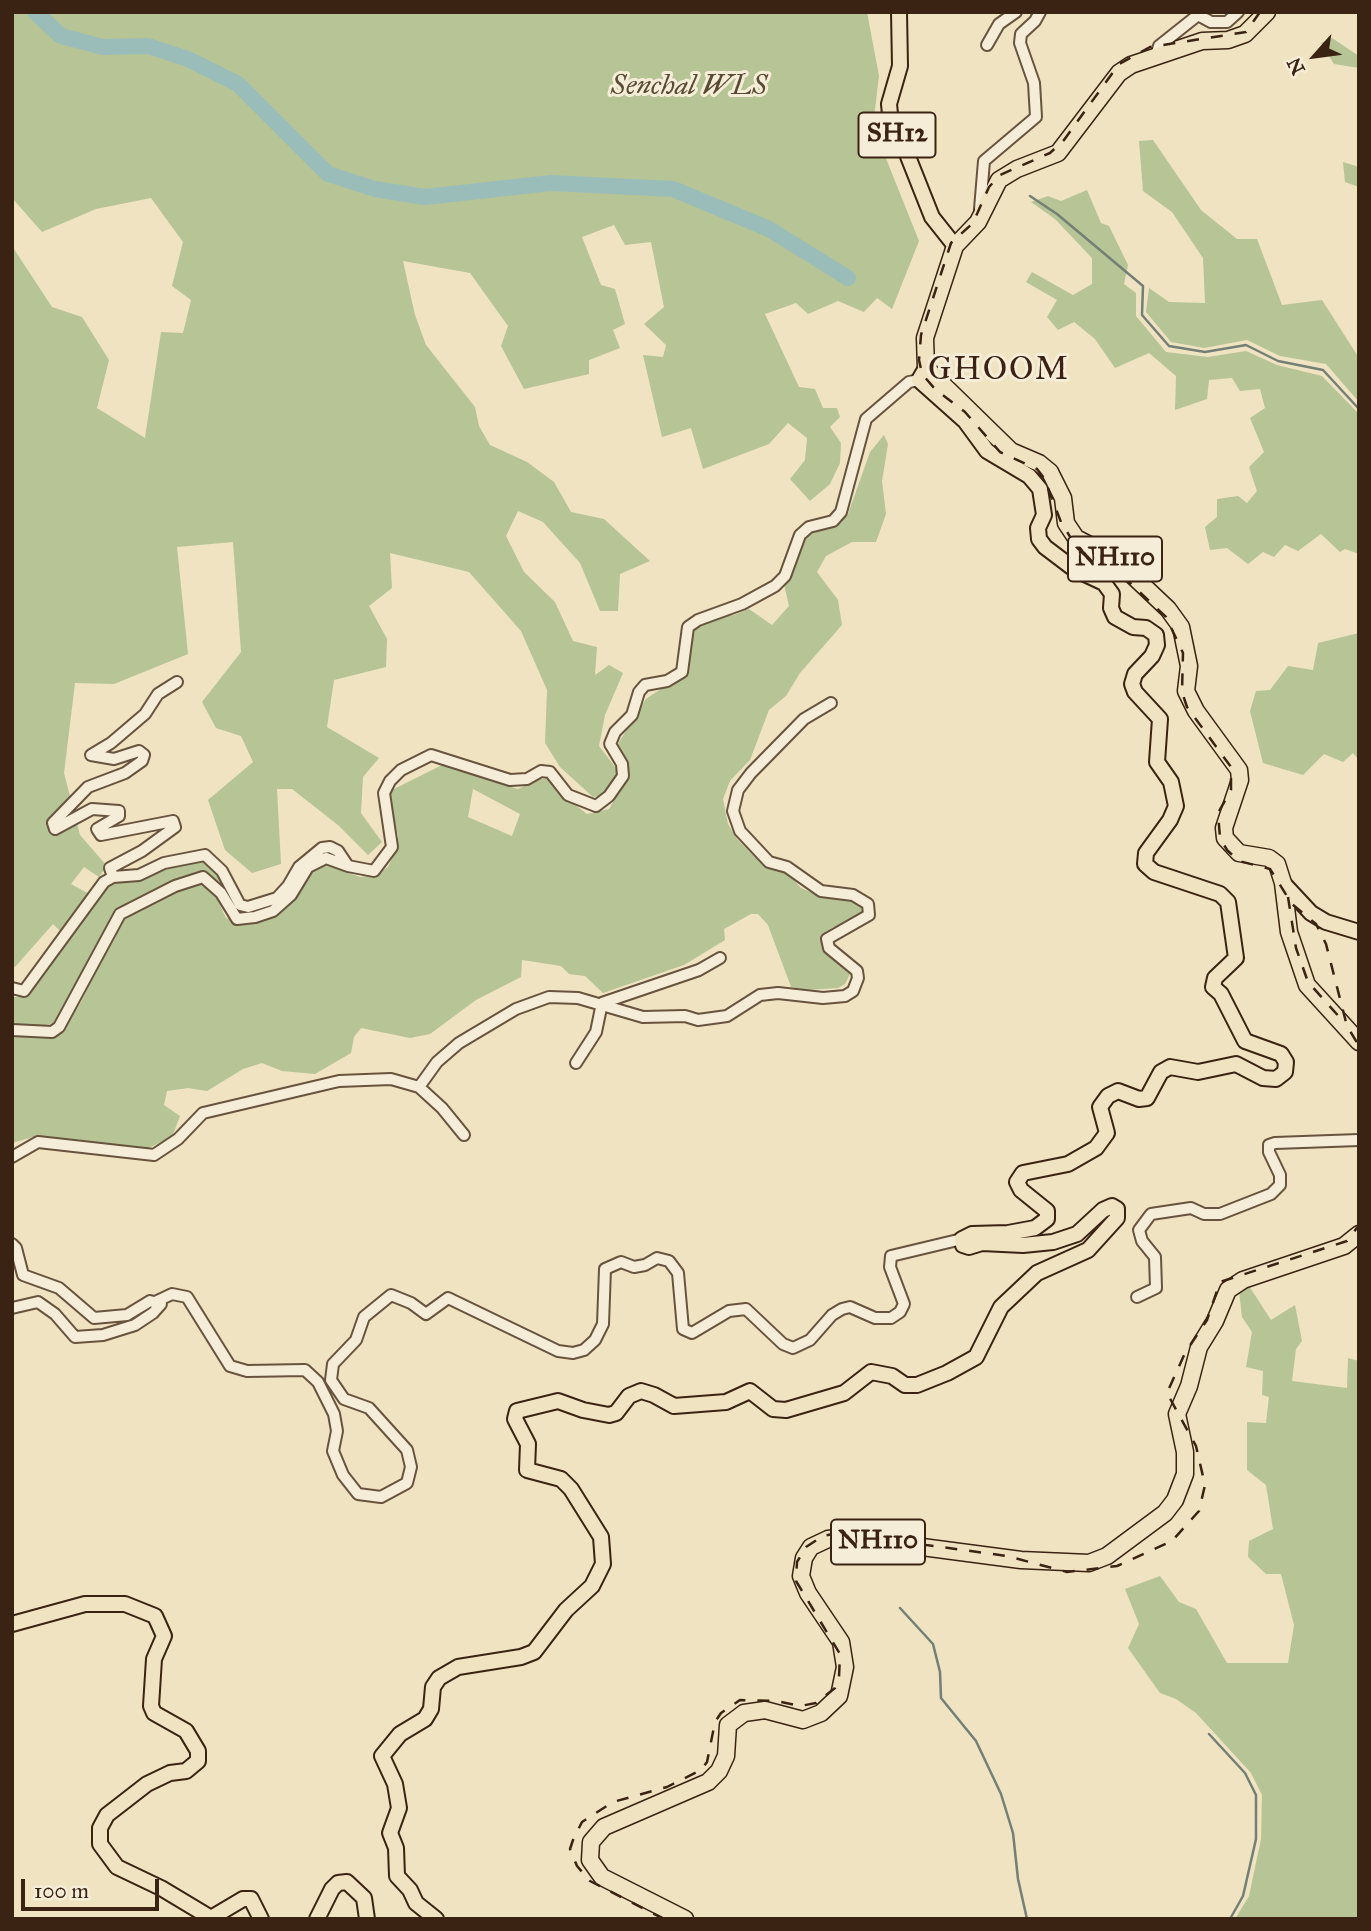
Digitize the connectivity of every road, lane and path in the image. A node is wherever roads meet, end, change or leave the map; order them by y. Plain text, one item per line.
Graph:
1 (899, 12) edge
2 (1016, 12) edge
3 (1040, 12) edge
4 (1238, 12) edge
5 (1267, 12) edge
6 (986, 45) dead end
7 (1156, 56) junction
8 (978, 222) junction
9 (955, 246) junction
10 (922, 374) junction
11 (177, 682) dead end
12 (831, 703) dead end
13 (348, 866) junction
14 (113, 877) junction
15 (1283, 883) junction
16 (1359, 932) edge
17 (720, 958) dead end
18 (12, 988) edge
19 (602, 1003) junction
20 (12, 1030) edge
21 (1359, 1042) edge
22 (576, 1063) dead end
23 (419, 1087) junction
24 (464, 1135) dead end
25 (1359, 1140) edge
26 (12, 1157) edge
27 (1359, 1234) edge
28 (962, 1239) junction
29 (12, 1244) edge
30 (1137, 1297) dead end
31 (155, 1302) junction
32 (12, 1308) edge
33 (12, 1624) edge
34 (261, 1919) edge
35 (317, 1919) edge
36 (367, 1919) edge
37 (436, 1919) edge
38 (685, 1919) edge

1 - 9 main road, SH12
2 - 6 street
3 - 8 street
4 - 7 street
5 - 7 highway
7 - 8 highway
8 - 9 highway
9 - 10 highway
10 - 13 street
10 - 15 highway, NH110
10 - 28 main road
11 - 14 street
12 - 19 street
13 - 14 street
13 - 20 street
14 - 18 street
15 - 16 main road
15 - 21 highway, NH110
17 - 19 street
19 - 22 street
19 - 23 street
23 - 24 street
23 - 26 street
25 - 30 street
27 - 38 highway, NH110
28 - 31 street
28 - 37 main road
29 - 31 street
31 - 32 street
33 - 34 main road
35 - 36 main road

